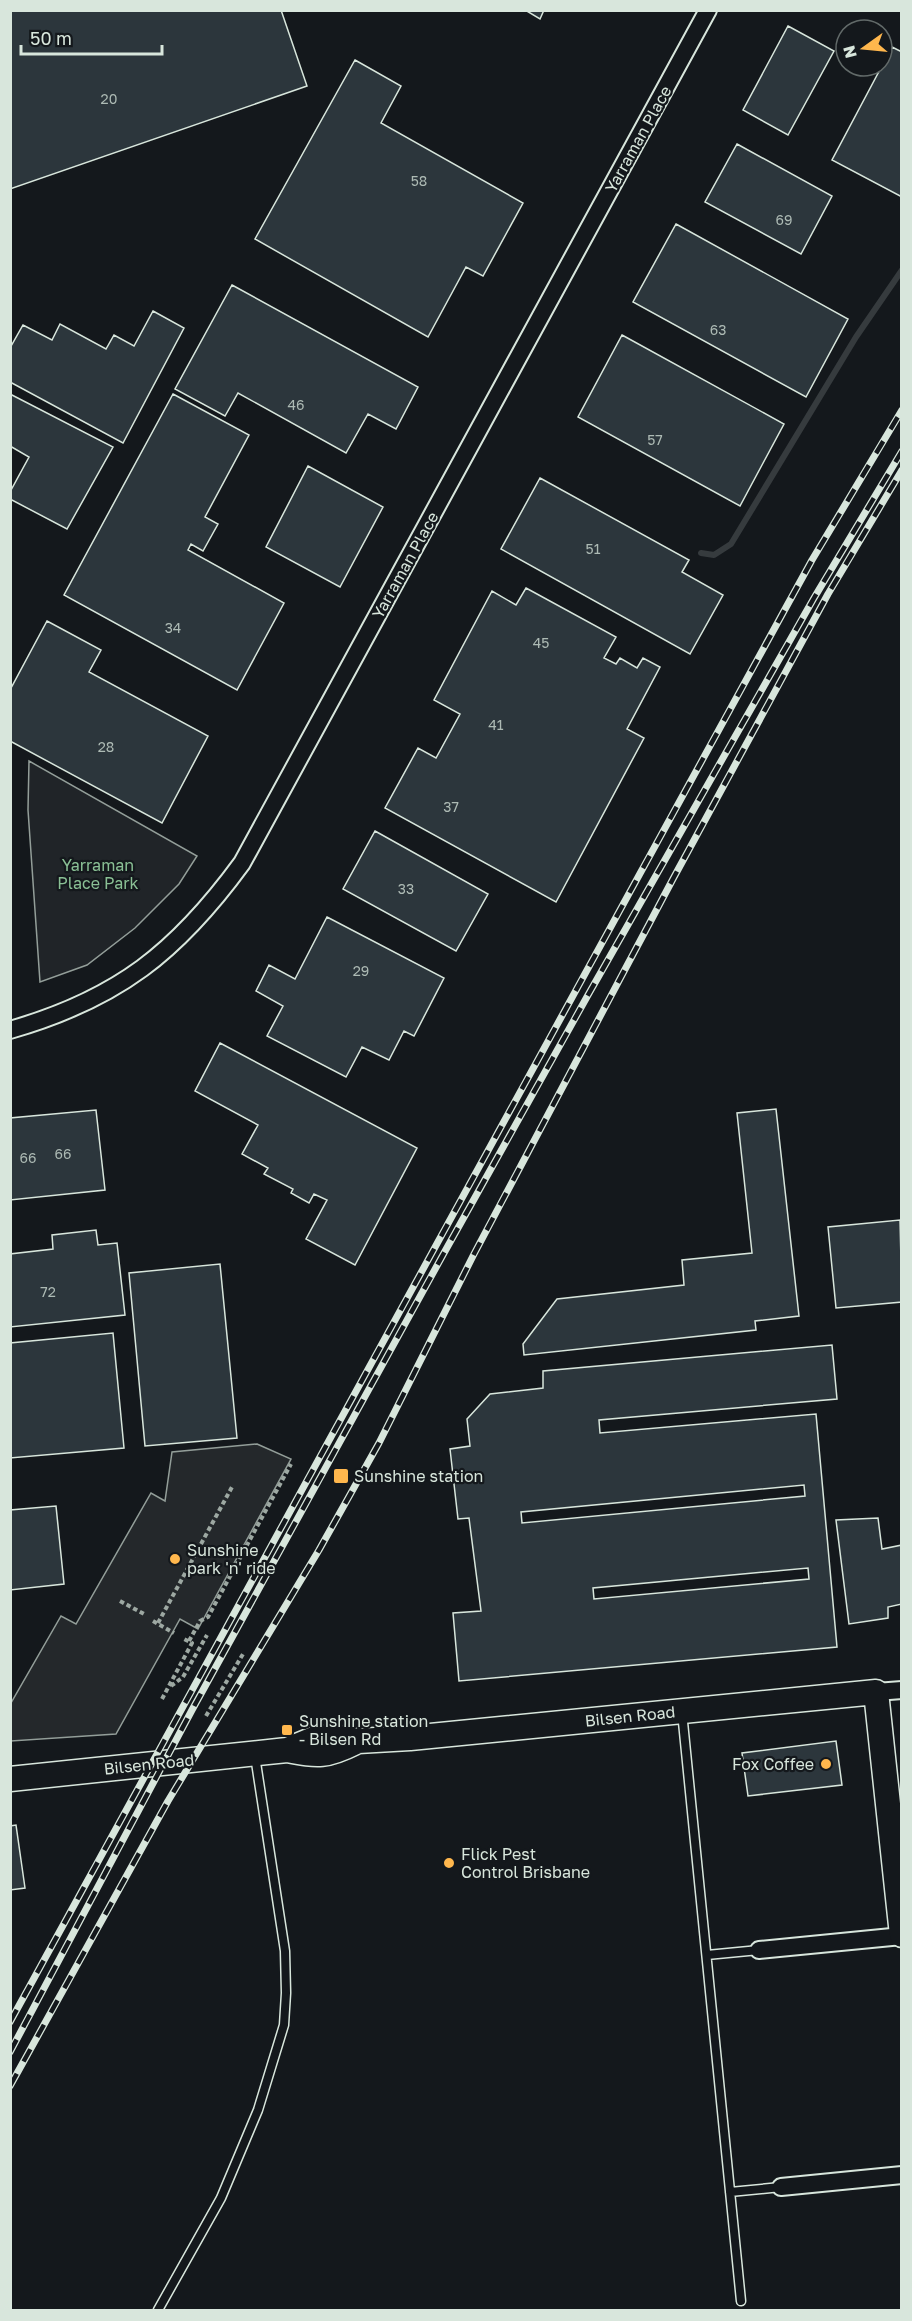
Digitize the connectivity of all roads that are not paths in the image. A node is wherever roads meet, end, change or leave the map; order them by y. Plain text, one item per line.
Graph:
1 (708, 10) edge
2 (10, 1030) edge
3 (902, 1690) edge
4 (876, 1692) junction
5 (682, 1711) junction
6 (254, 1753) junction
7 (10, 1779) edge
8 (902, 1935) edge
9 (759, 1950) joint
10 (707, 1955) junction
11 (902, 2175) edge
12 (781, 2187) joint
13 (730, 2192) junction
14 (741, 2301) dead end
15 (158, 2310) edge

1 - 2 street, Yarraman Place
3 - 4 street, Bilsen Road
4 - 5 street, Bilsen Road
4 - 8 street
5 - 6 street, Bilsen Road
5 - 10 lane
6 - 7 street, Bilsen Road
6 - 15 lane
8 - 9 street
9 - 10 lane
10 - 13 lane
11 - 12 street
12 - 13 lane
13 - 14 lane

